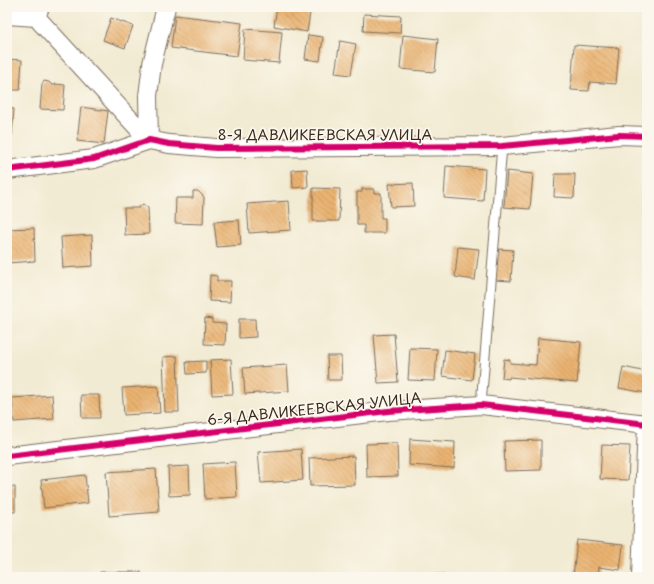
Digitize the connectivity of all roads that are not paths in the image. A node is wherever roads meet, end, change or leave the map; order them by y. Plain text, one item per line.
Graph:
1 (166, 7) edge
2 (38, 12) edge
3 (7, 15) edge
4 (647, 136) edge
5 (149, 140) junction
6 (502, 146) junction
7 (7, 170) edge
8 (482, 406) junction
9 (647, 424) edge
10 (7, 456) edge
11 (641, 577) edge

1 - 5 street
2 - 3 street
2 - 5 street
4 - 6 street, 8-Я ДАВЛИКЕЕВСКАЯ УЛИЦА
5 - 6 street, 8-Я ДАВЛИКЕЕВСКАЯ УЛИЦА
5 - 7 street
6 - 8 lane
8 - 9 street, 6-Я ДАВЛИКЕЕВСКАЯ УЛИЦА
8 - 10 street, 6-Я ДАВЛИКЕЕВСКАЯ УЛИЦА
9 - 11 street

